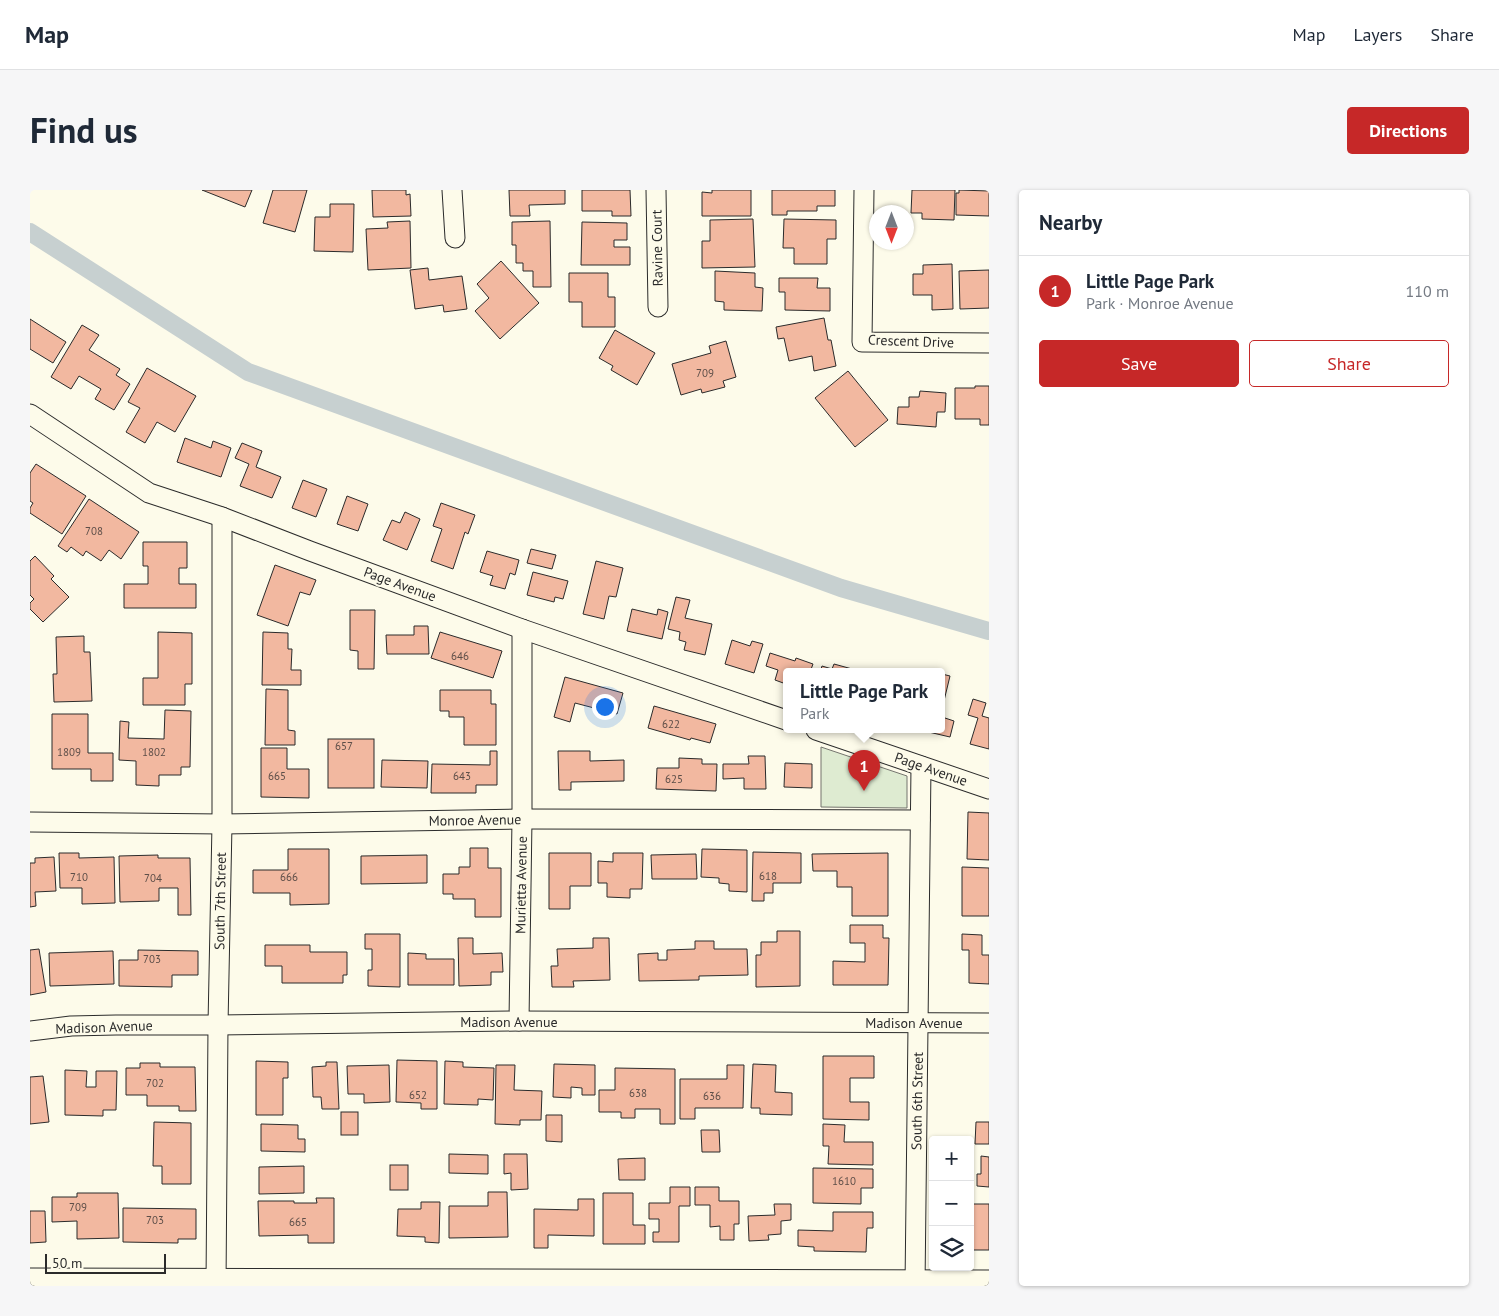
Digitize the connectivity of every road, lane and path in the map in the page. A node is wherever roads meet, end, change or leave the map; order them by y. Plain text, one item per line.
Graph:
1 (452, 190) edge
2 (656, 190) edge
3 (864, 190) edge
4 (455, 238) dead end
5 (658, 307) dead end
6 (989, 343) edge
7 (30, 414) edge
8 (222, 516) junction
9 (522, 630) junction
10 (783, 719) edge
11 (825, 733) edge
12 (921, 766) junction
13 (989, 789) edge
14 (522, 820) junction
15 (920, 820) junction
16 (30, 822) edge
17 (222, 824) junction
18 (519, 1021) junction
19 (918, 1023) junction
20 (989, 1023) edge
21 (218, 1025) junction
22 (30, 1031) edge
23 (30, 1278) edge
24 (989, 1280) edge
25 (216, 1282) edge
26 (915, 1283) edge

1 - 4 street
2 - 5 street, Ravine Court
3 - 6 street, Crescent Drive
7 - 8 street, Page Avenue
8 - 9 street, Page Avenue
8 - 17 street, South 7th Street
9 - 10 street, Page Avenue
9 - 14 street, Murietta Avenue
11 - 12 street, Page Avenue
12 - 13 street, Page Avenue
12 - 15 street, South 6th Street
14 - 15 street, Monroe Avenue
14 - 17 street, Monroe Avenue
14 - 18 street, Murietta Avenue
15 - 19 street, South 6th Street
16 - 17 street, Monroe Avenue
17 - 21 street, South 7th Street
18 - 19 street, Madison Avenue
18 - 21 street, Madison Avenue
19 - 20 street, Madison Avenue
19 - 26 street, South 6th Street
21 - 22 street, Madison Avenue
21 - 25 street, South 7th Street
23 - 25 street
24 - 26 street
25 - 26 street

